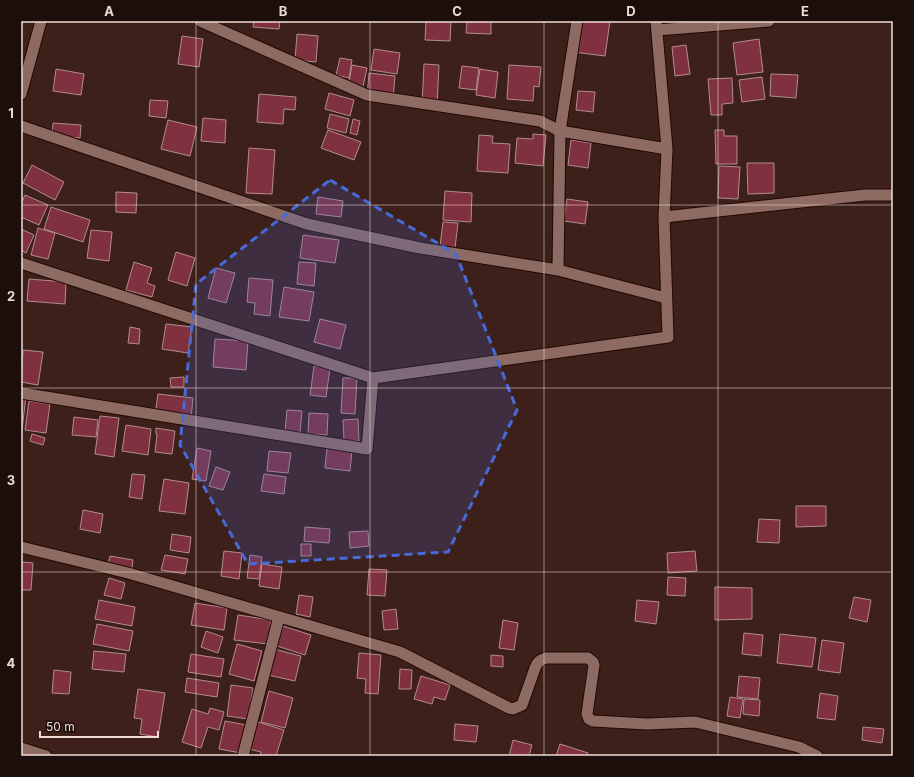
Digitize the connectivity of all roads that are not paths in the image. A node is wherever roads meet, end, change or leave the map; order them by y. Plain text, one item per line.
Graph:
1 (41, 21) edge
2 (200, 21) edge
3 (577, 21) edge
4 (769, 21) edge
5 (656, 25) edge
6 (21, 94) edge
7 (21, 126) edge
8 (560, 131) junction
9 (667, 149) junction
10 (893, 195) edge
11 (664, 217) junction
12 (21, 263) edge
13 (558, 270) junction
14 (666, 298) junction
15 (373, 378) junction
16 (21, 393) edge
17 (21, 547) edge
18 (279, 616) junction
19 (21, 748) edge
20 (46, 756) edge
21 (243, 756) edge
22 (817, 756) edge

1 - 6 street
2 - 8 street
3 - 8 street
4 - 5 street
5 - 9 street
7 - 13 street
8 - 9 street
8 - 13 street
9 - 11 street
10 - 11 street
11 - 14 street
12 - 15 street
13 - 14 street
14 - 15 street
15 - 16 street
17 - 18 street
18 - 21 street
18 - 22 street
19 - 20 street

